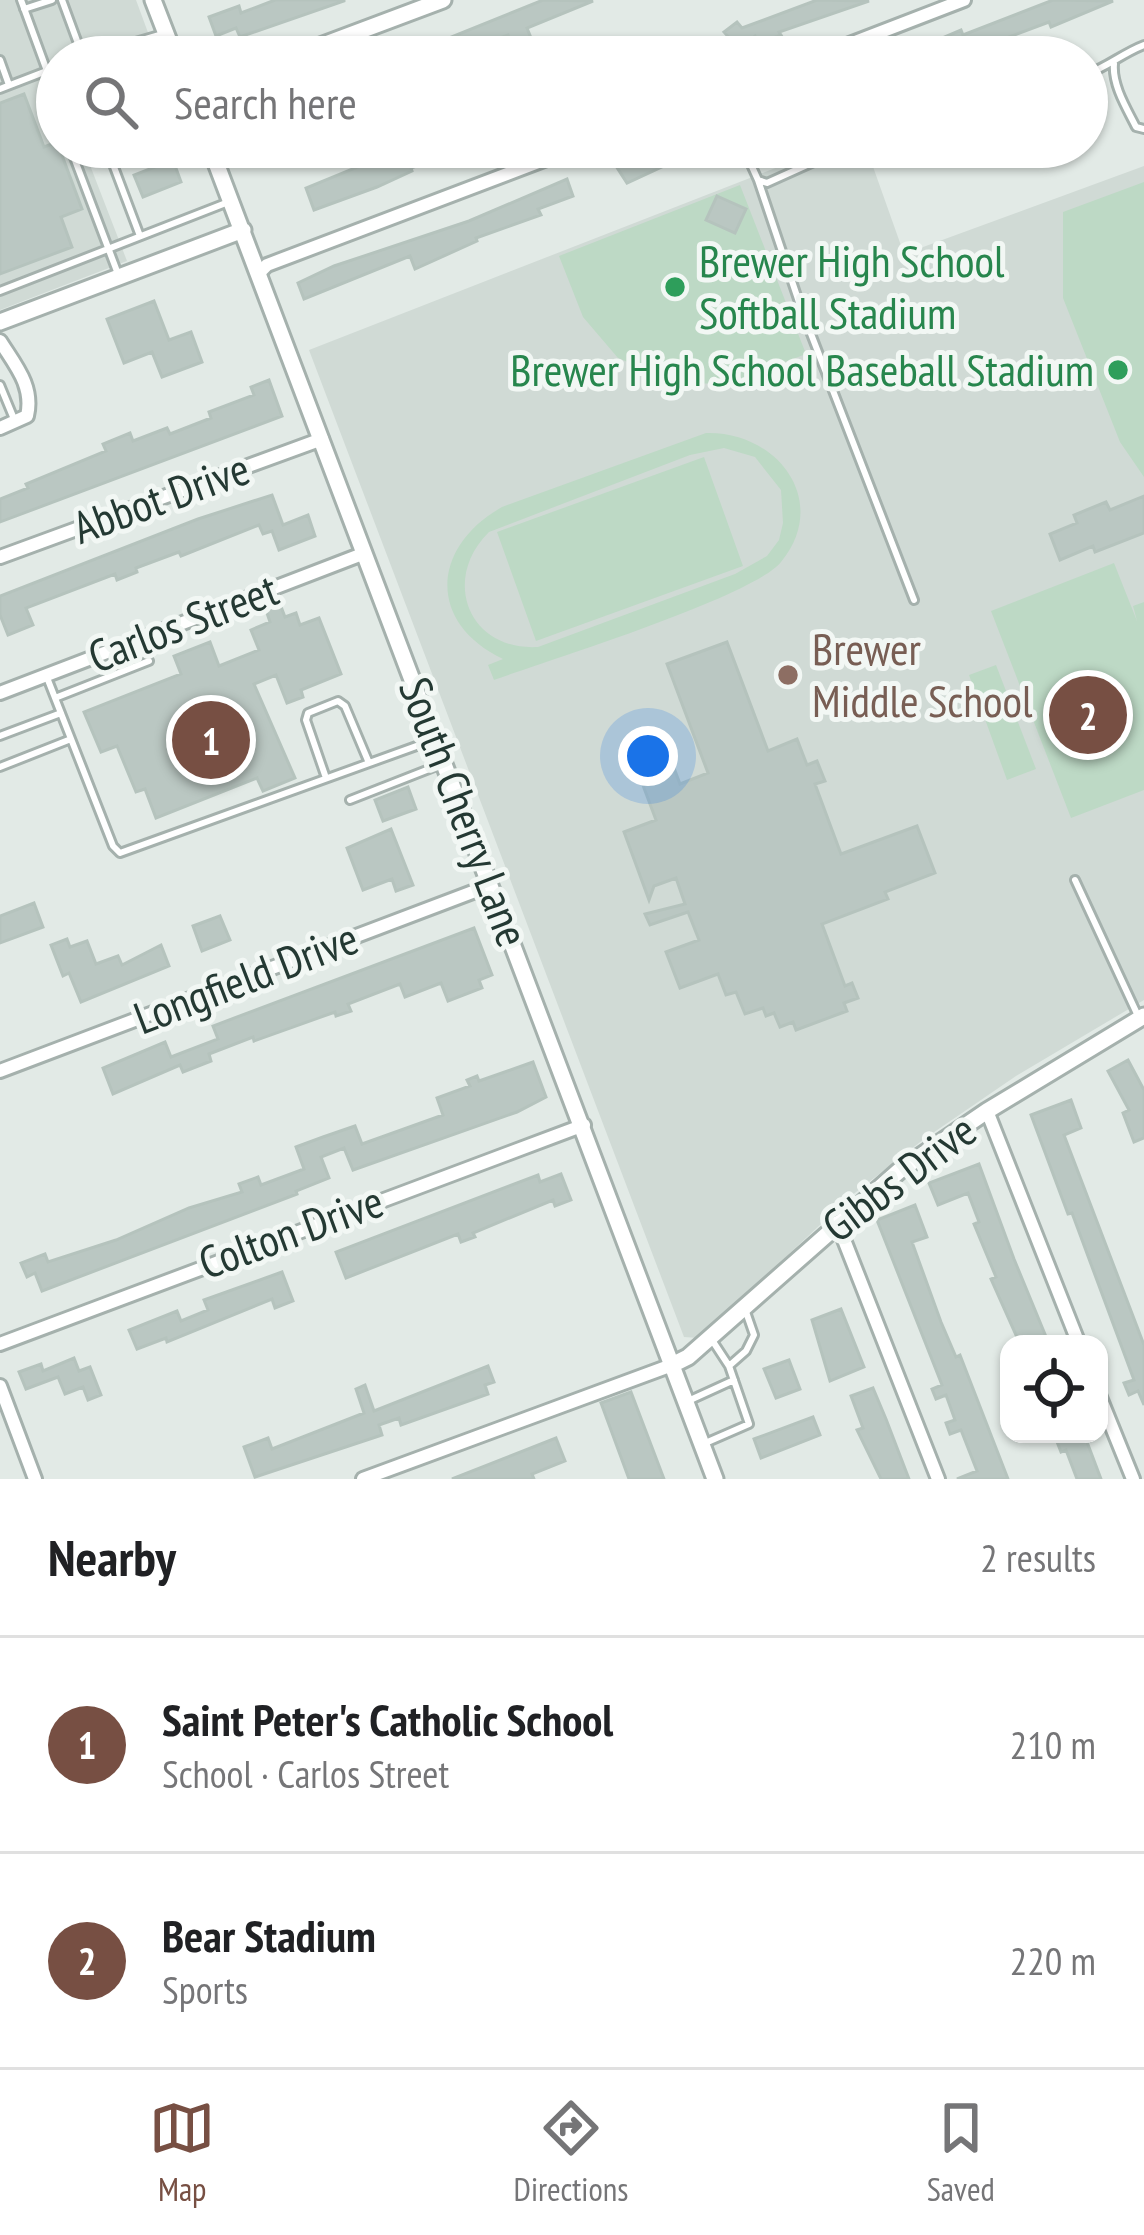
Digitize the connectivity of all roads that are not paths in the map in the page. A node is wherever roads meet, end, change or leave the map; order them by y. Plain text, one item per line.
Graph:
1 (21, 0) edge
2 (52, 0) edge
3 (62, 0) edge
4 (153, 0) edge
5 (443, 0) edge
6 (964, 0) edge
7 (24, 9) junction
8 (166, 33) junction
9 (75, 36) edge
10 (156, 36) edge
11 (167, 36) edge
12 (347, 36) edge
13 (871, 36) edge
14 (36, 41) edge
15 (1144, 45) edge
16 (0, 60) edge
17 (1114, 64) junction
18 (1108, 66) edge
19 (36, 75) edge
20 (4, 87) edge
21 (1144, 129) edge
22 (78, 168) edge
23 (115, 168) edge
24 (218, 168) edge
25 (523, 168) edge
26 (753, 168) edge
27 (803, 168) edge
28 (758, 180) junction
29 (231, 201) junction
30 (243, 230) junction
31 (140, 236) junction
32 (108, 249) junction
33 (259, 273) junction
34 (119, 277) junction
35 (0, 292) edge
36 (0, 322) edge
37 (0, 340) edge
38 (0, 385) edge
39 (16, 422) junction
40 (0, 428) edge
41 (322, 439) junction
42 (365, 553) junction
43 (0, 557) edge
44 (914, 600) dead end
45 (148, 661) dead end
46 (46, 675) junction
47 (0, 693) edge
48 (55, 698) junction
49 (61, 713) junction
50 (0, 736) edge
51 (436, 738) junction
52 (71, 739) junction
53 (369, 763) junction
54 (446, 763) junction
55 (0, 767) edge
56 (326, 778) junction
57 (350, 800) dead end
58 (1075, 880) dead end
59 (491, 885) junction
60 (1142, 1021) edge
61 (0, 1071) edge
62 (987, 1112) junction
63 (584, 1125) junction
64 (837, 1222) junction
65 (744, 1306) junction
66 (1075, 1335) edge
67 (710, 1336) junction
68 (0, 1344) edge
69 (672, 1365) junction
70 (729, 1366) junction
71 (734, 1380) junction
72 (0, 1386) edge
73 (686, 1402) junction
74 (1108, 1417) edge
75 (702, 1445) junction
76 (35, 1479) edge
77 (363, 1479) edge
78 (715, 1479) edge
79 (938, 1479) edge
80 (1133, 1479) edge

1 - 7 lane
2 - 7 lane
3 - 9 lane
4 - 8 street
5 - 12 street
6 - 13 street
7 - 14 lane
8 - 10 lane
8 - 11 street
15 - 17 lane
16 - 20 lane
17 - 18 lane
17 - 21 lane
19 - 20 lane
22 - 32 lane
23 - 31 lane
24 - 29 street, South Cherry Lane
25 - 33 street
26 - 28 lane
27 - 28 lane
28 - 44 lane
29 - 30 street, South Cherry Lane
29 - 31 lane
30 - 33 street, South Cherry Lane
30 - 34 street
31 - 32 lane
32 - 34 lane
32 - 35 lane
33 - 41 street, South Cherry Lane
34 - 36 street
37 - 39 street
38 - 39 lane
39 - 40 street
41 - 42 street, South Cherry Lane
41 - 43 street, Abbot Drive
42 - 46 street, Carlos Street
42 - 51 street, South Cherry Lane
45 - 48 lane
46 - 47 street, Carlos Street
46 - 48 lane
48 - 49 lane
49 - 50 lane
49 - 52 lane
51 - 53 lane
51 - 54 street, South Cherry Lane
52 - 55 lane
52 - 56 lane
53 - 56 lane
53 - 56 lane
54 - 57 lane
54 - 59 street, South Cherry Lane
58 - 60 lane
59 - 61 street, Longfield Drive
59 - 63 street, South Cherry Lane
60 - 62 street, Gibbs Drive
62 - 64 street, Gibbs Drive
62 - 66 street
63 - 68 street, Colton Drive
63 - 69 street, South Cherry Lane
64 - 65 street, Gibbs Drive
64 - 79 street
65 - 67 street, Gibbs Drive
65 - 70 lane
67 - 69 street, Gibbs Drive
67 - 70 lane
69 - 73 street, South Cherry Lane
69 - 77 street
70 - 71 lane
71 - 73 lane
71 - 75 lane
72 - 76 street
73 - 75 street, South Cherry Lane
74 - 80 street
75 - 78 street, South Cherry Lane

